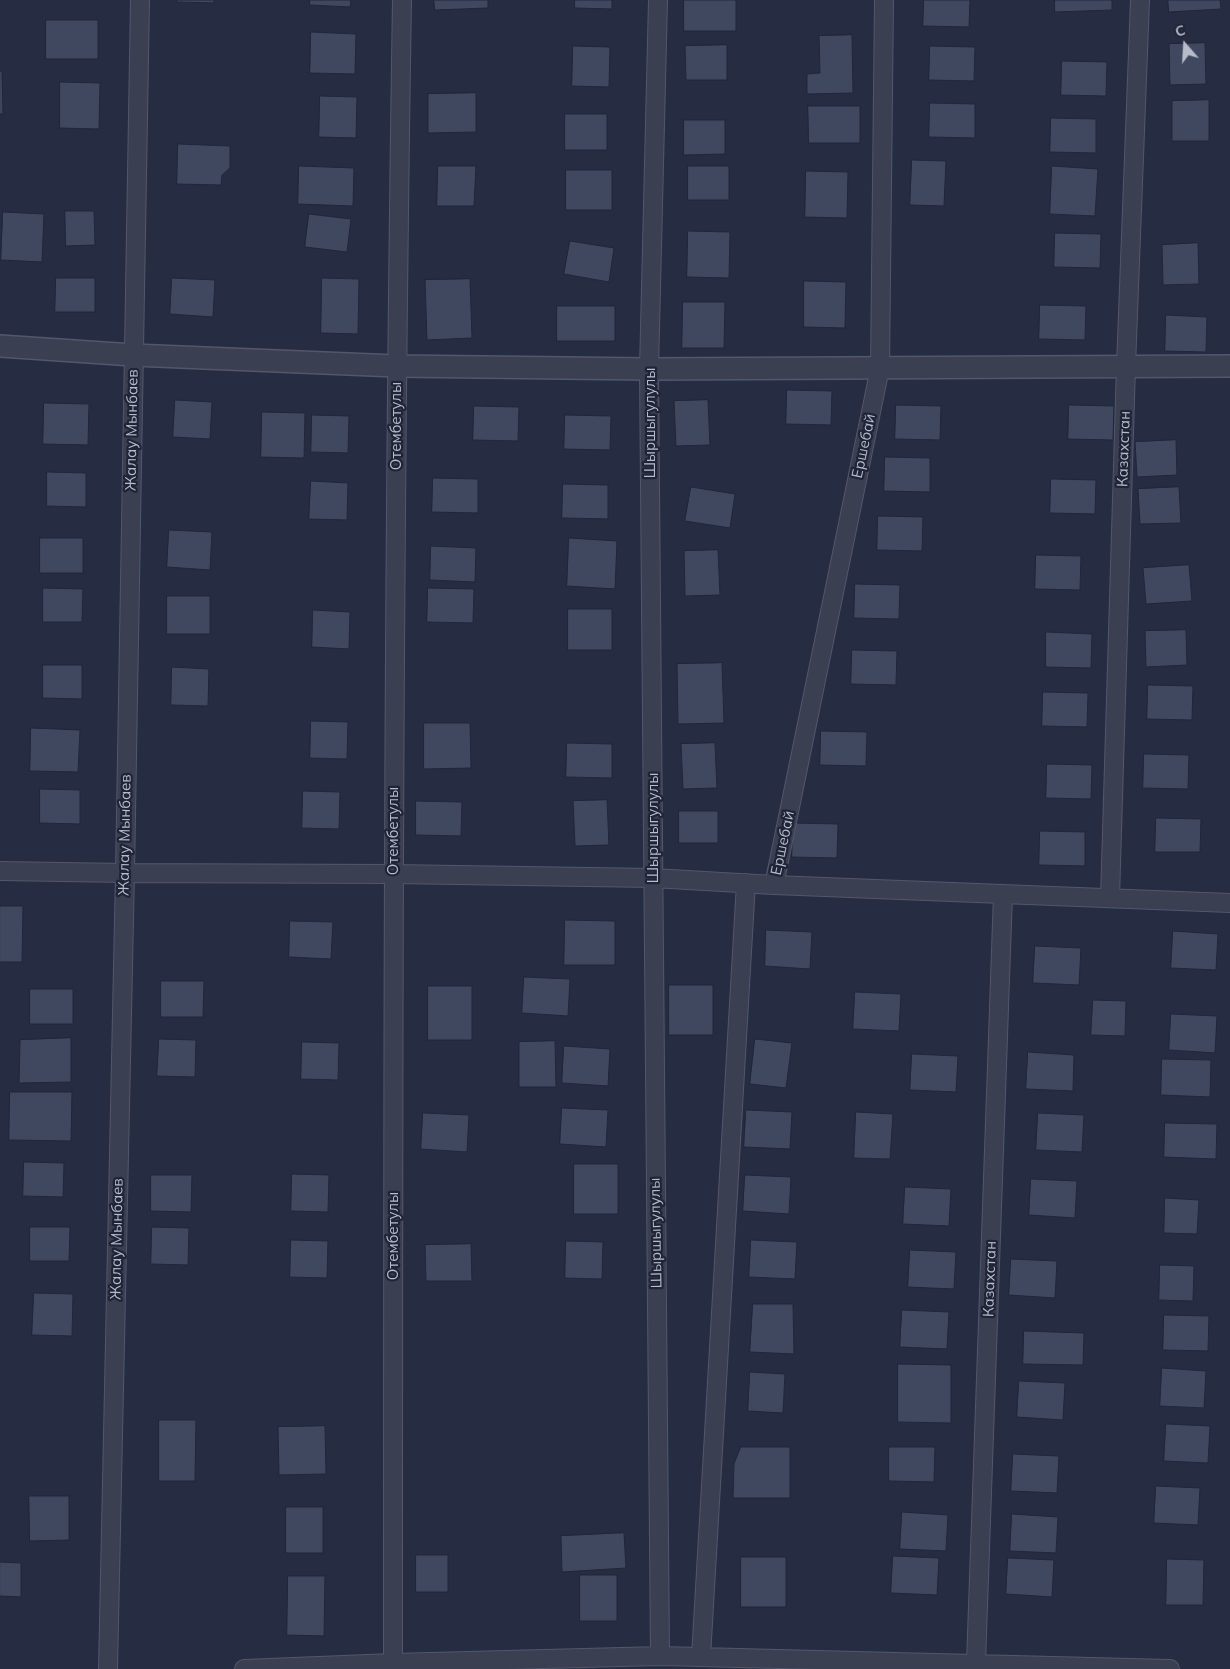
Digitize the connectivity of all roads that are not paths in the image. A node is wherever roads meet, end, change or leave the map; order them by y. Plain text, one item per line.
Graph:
1 (140, 0) edge
2 (402, 0) edge
3 (658, 0) edge
4 (884, 0) edge
5 (1140, 0) edge
6 (0, 346) edge
7 (133, 355) junction
8 (396, 366) junction
9 (1126, 366) junction
10 (1230, 366) edge
11 (880, 368) junction
12 (649, 369) junction
13 (0, 871) edge
14 (125, 873) junction
15 (393, 874) junction
16 (653, 878) junction
17 (746, 883) junction
18 (774, 885) junction
19 (1003, 894) junction
20 (1110, 898) junction
21 (1230, 903) edge
22 (660, 1656) junction
23 (701, 1657) junction
24 (393, 1663) junction
25 (976, 1663) junction
26 (108, 1669) edge
27 (244, 1669) edge
28 (1170, 1669) edge

1 - 7 street, Жалау Мынбаев
2 - 8 street, Отембетулы
3 - 12 street, Шыршыгулулы
4 - 11 street, Ершебай
5 - 9 street, Казахстан
6 - 7 street
7 - 8 street
7 - 14 street, Жалау Мынбаев
8 - 12 street
8 - 15 street, Отембетулы
9 - 10 street
9 - 11 street
9 - 20 street, Казахстан
11 - 12 street
11 - 18 street, Ершебай
12 - 16 street, Шыршыгулулы
13 - 14 street
14 - 15 street
14 - 26 street, Жалау Мынбаев
15 - 16 street
15 - 24 street, Отембетулы
16 - 17 street
16 - 22 street, Шыршыгулулы
17 - 18 street
17 - 23 street
18 - 19 street
19 - 20 street
19 - 25 street, Казахстан
20 - 21 street
22 - 23 street
22 - 24 street
23 - 25 street
24 - 27 street
25 - 28 street

